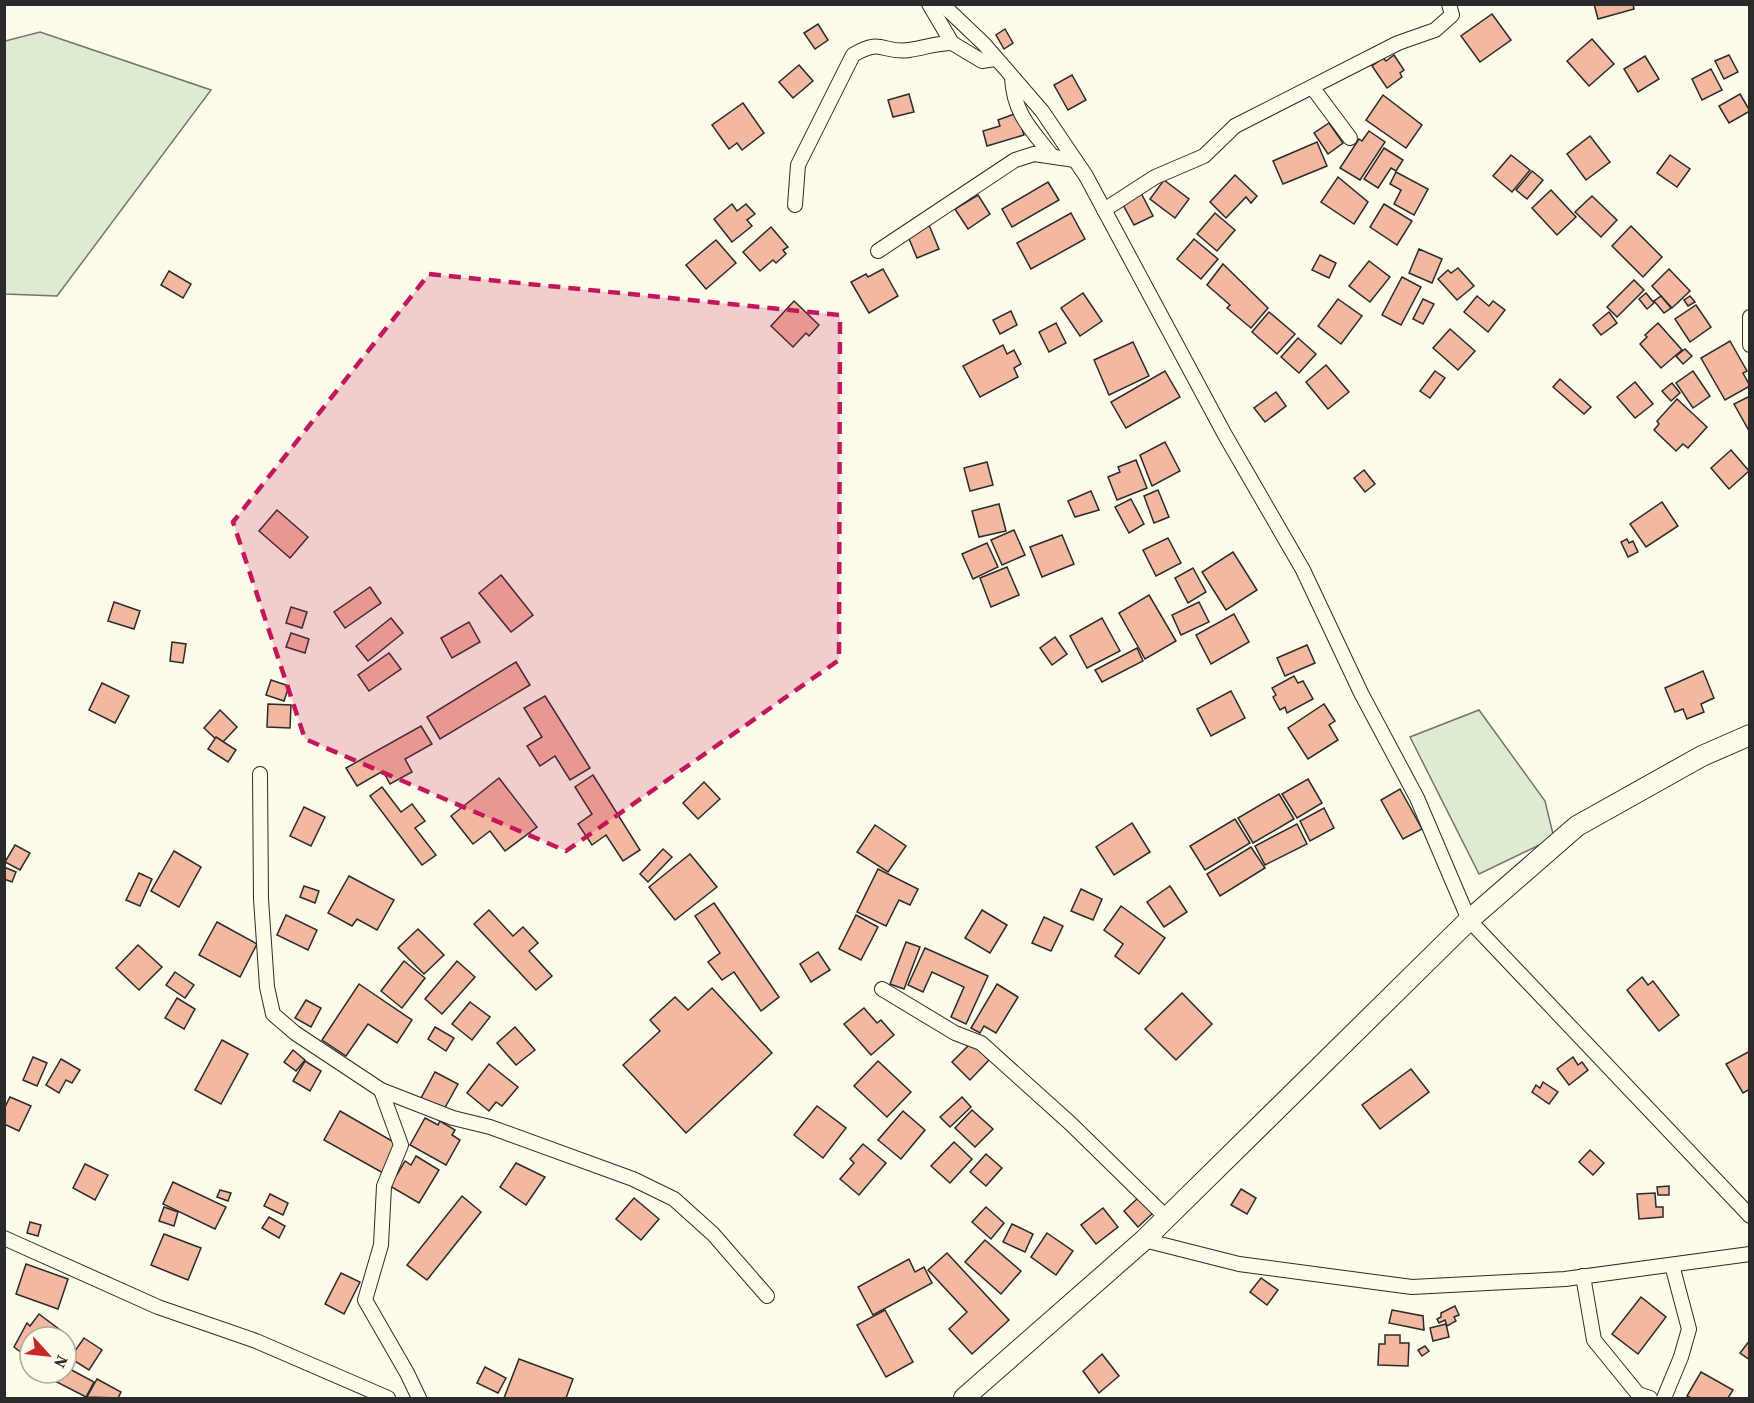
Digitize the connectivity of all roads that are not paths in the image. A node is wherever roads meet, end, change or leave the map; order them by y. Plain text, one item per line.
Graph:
1 (929, 4) edge
2 (942, 4) edge
3 (1449, 4) edge
4 (952, 43) junction
5 (995, 59) junction
6 (1012, 78) junction
7 (1312, 87) junction
8 (1350, 138) dead end
9 (1052, 156) junction
10 (1075, 160) junction
11 (795, 205) dead end
12 (1104, 210) junction
13 (878, 251) dead end
14 (1749, 317) edge
15 (1749, 345) edge
16 (1749, 735) edge
17 (260, 774) dead end
18 (1469, 920) junction
19 (882, 989) dead end
20 (381, 1090) junction
21 (1749, 1216) edge
22 (1167, 1218) junction
23 (4, 1238) edge
24 (1144, 1240) junction
25 (1749, 1254) edge
26 (1672, 1265) junction
27 (1583, 1276) junction
28 (767, 1296) dead end
29 (388, 1398) edge
30 (419, 1398) edge
31 (964, 1398) edge
32 (1650, 1398) edge
33 (1664, 1398) edge

1 - 4 street
2 - 5 street
3 - 7 street
4 - 5 street
4 - 11 street
5 - 6 street
6 - 9 street
6 - 10 street
7 - 8 street
7 - 12 street
9 - 10 street
9 - 13 street
10 - 12 street
12 - 18 street
14 - 15 street
16 - 18 main road
17 - 20 street
18 - 21 street
18 - 22 main road
19 - 22 street
20 - 28 street
20 - 30 street
22 - 24 main road
23 - 29 street
24 - 27 street
24 - 31 main road
25 - 26 street
26 - 27 street
26 - 33 street
27 - 32 street

